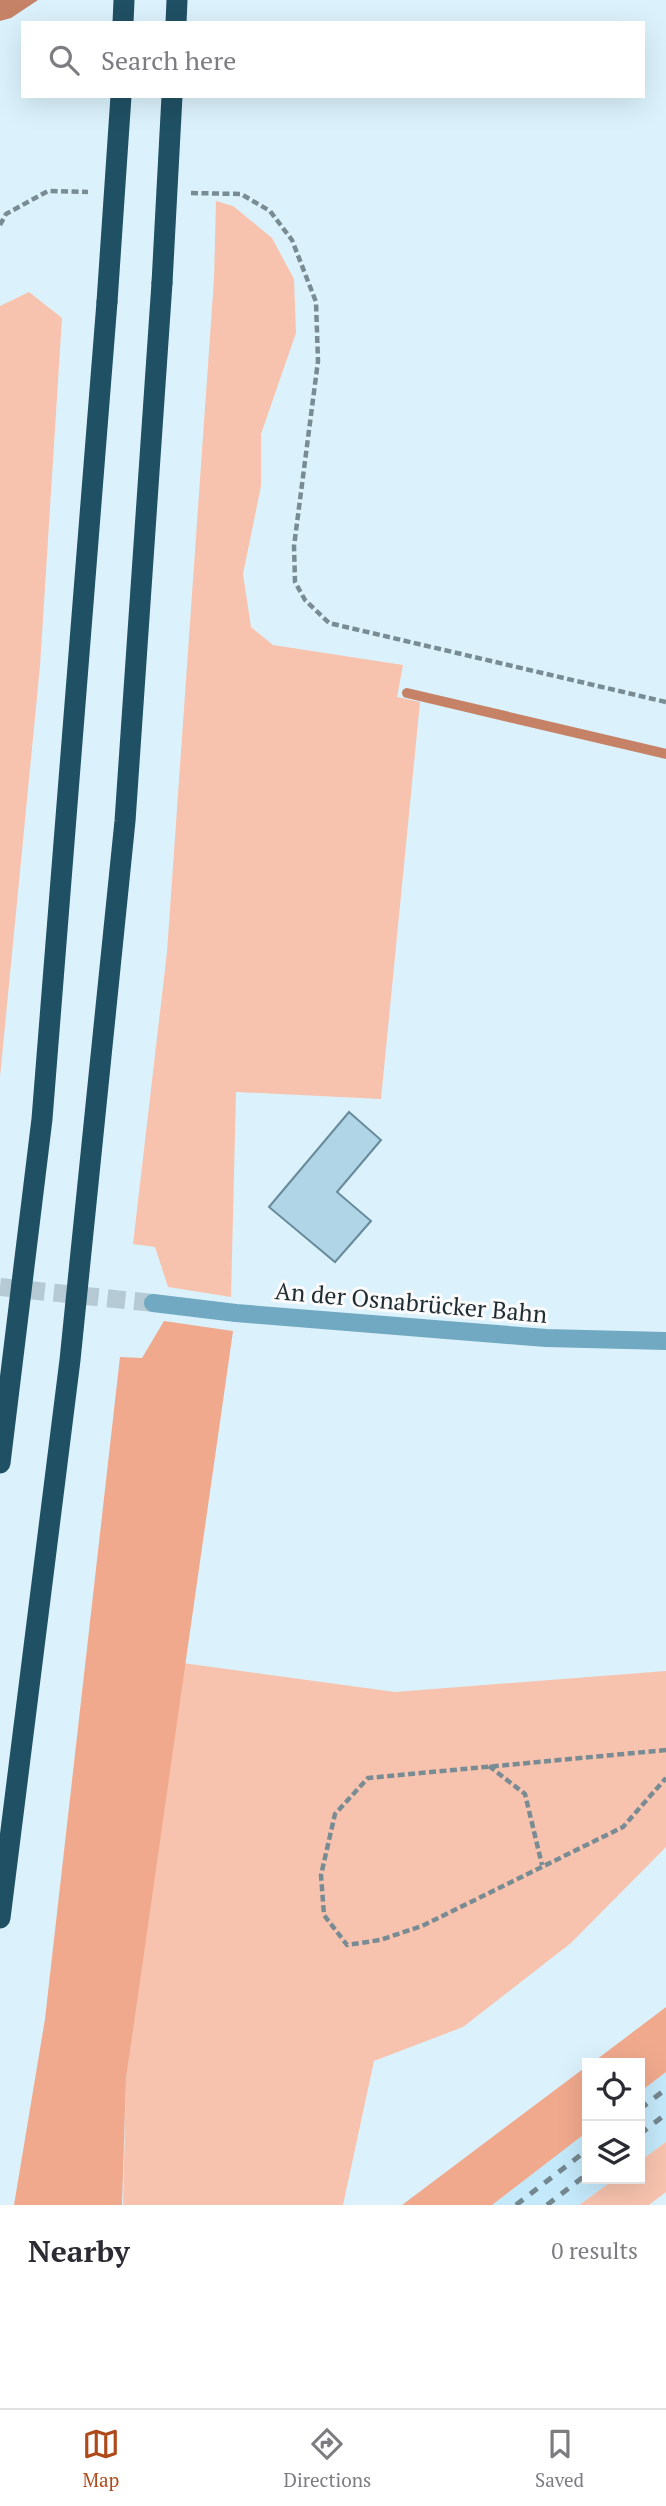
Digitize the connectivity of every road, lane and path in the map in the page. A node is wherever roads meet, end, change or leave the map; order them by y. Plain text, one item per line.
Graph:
1 (124, 0) edge
2 (177, 0) edge
3 (123, 21) edge
4 (176, 21) edge
5 (121, 98) edge
6 (172, 98) edge
7 (89, 192) dead end
8 (186, 193) dead end
9 (0, 225) edge
10 (666, 702) edge
11 (153, 1303) tunnel mouth
12 (666, 1341) edge
13 (0, 1463) edge
14 (666, 1750) edge
15 (489, 1766) junction
16 (666, 1778) edge
17 (542, 1865) junction
18 (0, 1918) edge

1 - 3 highway
2 - 4 highway
5 - 13 highway, bridge
6 - 18 highway, bridge
7 - 9 path
8 - 10 path
11 - 12 street, An der Osnabrücker Bahn
14 - 15 path
15 - 17 path
15 - 17 path
16 - 17 path

